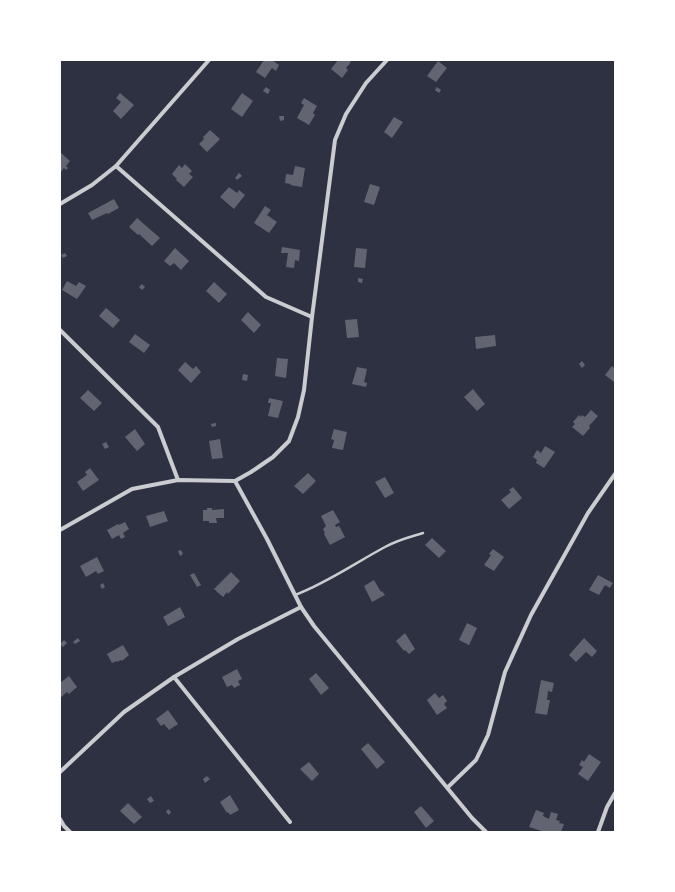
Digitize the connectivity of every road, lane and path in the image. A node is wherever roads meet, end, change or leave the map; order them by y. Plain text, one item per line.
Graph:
1 (209, 60) edge
2 (387, 60) edge
3 (116, 166) junction
4 (60, 204) edge
5 (312, 317) junction
6 (60, 330) edge
7 (615, 474) edge
8 (178, 480) junction
9 (235, 481) junction
10 (60, 530) edge
11 (423, 533) dead end
12 (295, 595) junction
13 (301, 607) junction
14 (174, 677) junction
15 (60, 772) edge
16 (448, 787) junction
17 (615, 793) edge
18 (60, 819) edge
19 (290, 822) dead end
20 (70, 832) edge
21 (486, 832) edge
22 (598, 832) edge

1 - 3 street
2 - 5 street
3 - 4 street
3 - 5 street
5 - 9 street
6 - 8 street
7 - 16 street
8 - 9 street
8 - 10 street
9 - 12 street
11 - 12 lane
12 - 13 street
13 - 14 street
13 - 16 street
14 - 15 street
14 - 19 street
16 - 21 street
17 - 22 street
18 - 20 street

